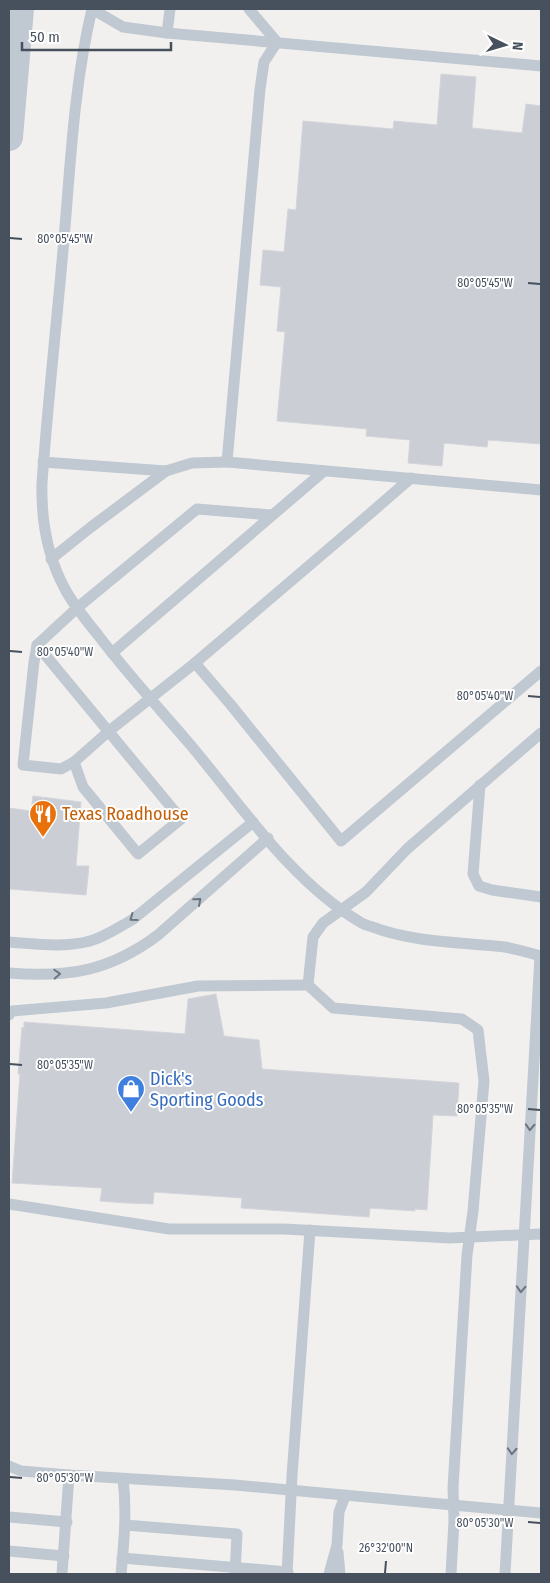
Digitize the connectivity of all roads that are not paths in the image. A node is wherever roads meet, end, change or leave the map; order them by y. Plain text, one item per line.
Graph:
1 (20, 9) edge
2 (92, 9) edge
3 (170, 9) edge
4 (249, 9) edge
5 (168, 33) junction
6 (277, 42) junction
7 (541, 66) edge
8 (9, 137) edge
9 (43, 462) junction
10 (227, 462) junction
11 (166, 471) junction
12 (324, 471) junction
13 (411, 478) junction
14 (541, 490) edge
15 (272, 515) junction
16 (51, 560) junction
17 (77, 608) junction
18 (37, 645) junction
19 (112, 654) junction
20 (195, 662) junction
21 (541, 672) edge
22 (151, 698) junction
23 (109, 730) junction
24 (541, 733) edge
25 (74, 762) junction
26 (480, 785) junction
27 (253, 822) junction
28 (268, 838) junction
29 (541, 897) edge
30 (342, 910) junction
31 (9, 942) edge
32 (541, 956) edge
33 (9, 974) edge
34 (308, 985) junction
35 (9, 1015) edge
36 (9, 1204) edge
37 (310, 1230) junction
38 (524, 1234) junction
39 (541, 1234) edge
40 (470, 1237) junction
41 (9, 1466) edge
42 (69, 1475) junction
43 (123, 1479) junction
44 (291, 1491) junction
45 (345, 1496) junction
46 (453, 1504) junction
47 (508, 1510) junction
48 (541, 1513) edge
49 (9, 1517) edge
50 (67, 1522) junction
51 (125, 1525) junction
52 (337, 1545) junction
53 (9, 1552) edge
54 (64, 1556) junction
55 (122, 1558) junction
56 (235, 1571) edge
57 (287, 1573) edge
58 (62, 1574) edge
59 (121, 1574) edge
60 (329, 1574) edge
61 (340, 1574) edge
62 (451, 1574) edge
63 (504, 1574) edge

1 - 8 street
2 - 5 lane
2 - 9 lane
3 - 5 lane
4 - 6 lane
5 - 6 lane
6 - 7 lane
6 - 10 lane
9 - 11 lane
9 - 16 lane
10 - 11 lane
10 - 12 lane
11 - 16 lane
12 - 13 lane
12 - 15 lane
13 - 14 lane
13 - 20 lane
15 - 17 lane
15 - 19 lane
16 - 17 lane
17 - 18 lane
17 - 19 lane
18 - 23 lane
18 - 25 lane
19 - 22 lane
20 - 21 lane
20 - 22 lane
22 - 23 lane
22 - 27 lane
23 - 25 lane
23 - 25 lane
24 - 26 lane
26 - 29 lane
26 - 30 lane
27 - 28 lane
27 -> 31 lane
28 - 30 lane
33 -> 28 lane
30 - 32 lane
30 - 34 lane
32 -> 38 lane
34 - 35 lane
34 - 40 lane
36 - 37 lane
37 - 40 lane
37 - 44 lane
38 - 39 lane
38 - 40 lane
38 -> 47 lane
40 - 46 lane
41 - 42 lane
42 - 43 lane
42 - 50 lane
43 - 44 lane
43 - 51 lane
44 - 45 lane
44 - 57 lane
45 - 46 lane
45 - 52 lane
46 - 47 lane
46 - 62 lane
47 - 48 lane
47 - 63 lane
49 - 50 lane
50 - 54 lane
51 - 55 lane
51 - 56 lane
52 - 60 lane
52 - 61 lane
53 - 54 lane
54 - 58 lane
55 - 56 lane
55 - 59 lane
56 - 57 lane

